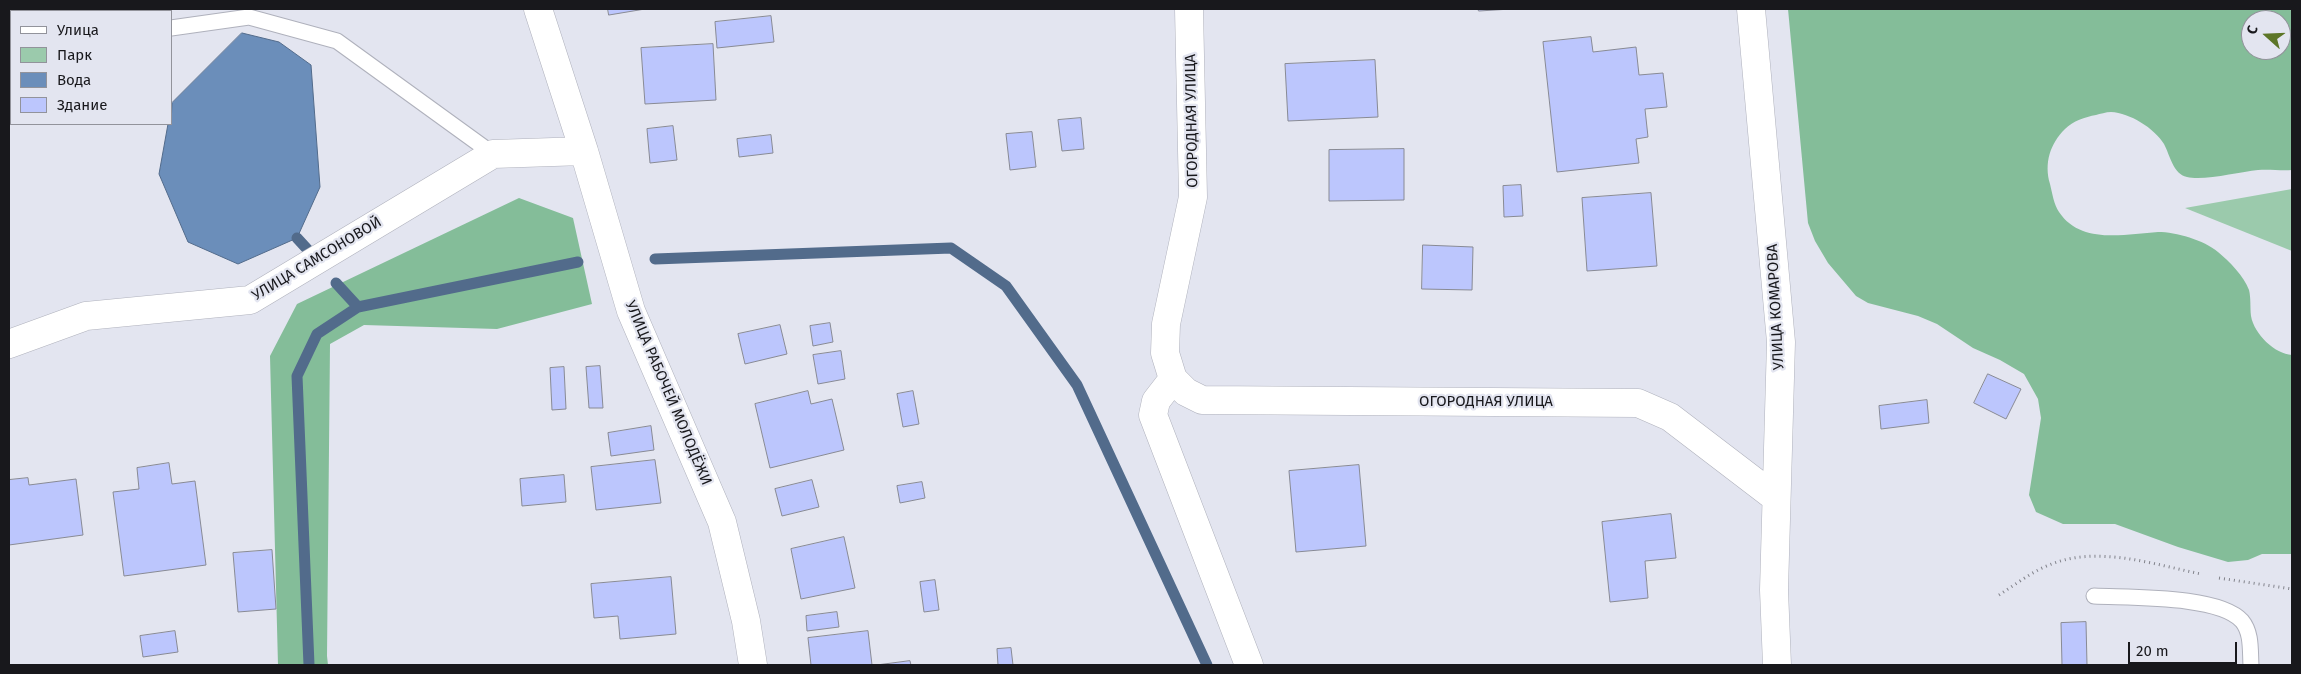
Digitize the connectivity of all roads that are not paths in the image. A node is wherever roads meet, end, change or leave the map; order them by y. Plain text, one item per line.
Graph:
1 (538, 9) edge
2 (1189, 9) edge
3 (1751, 9) edge
4 (172, 28) edge
5 (584, 151) junction
6 (493, 154) junction
7 (9, 344) edge
8 (1173, 379) junction
9 (1776, 498) junction
10 (2094, 596) dead end
11 (753, 665) edge
12 (1249, 665) edge
13 (1777, 665) edge
14 (2251, 665) edge

1 - 5 street, УЛИЦА РАБОЧЕЙ МОЛОДЁЖИ
2 - 8 street, ОГОРОДНАЯ УЛИЦА
3 - 9 street, УЛИЦА КОМАРОВА
4 - 6 lane
5 - 6 street, УЛИЦА САМСОНОВОЙ
5 - 11 street, УЛИЦА РАБОЧЕЙ МОЛОДЁЖИ
6 - 7 street, УЛИЦА САМСОНОВОЙ
8 - 9 street, ОГОРОДНАЯ УЛИЦА
8 - 12 street
9 - 13 street, УЛИЦА КОМАРОВА
10 - 14 lane

